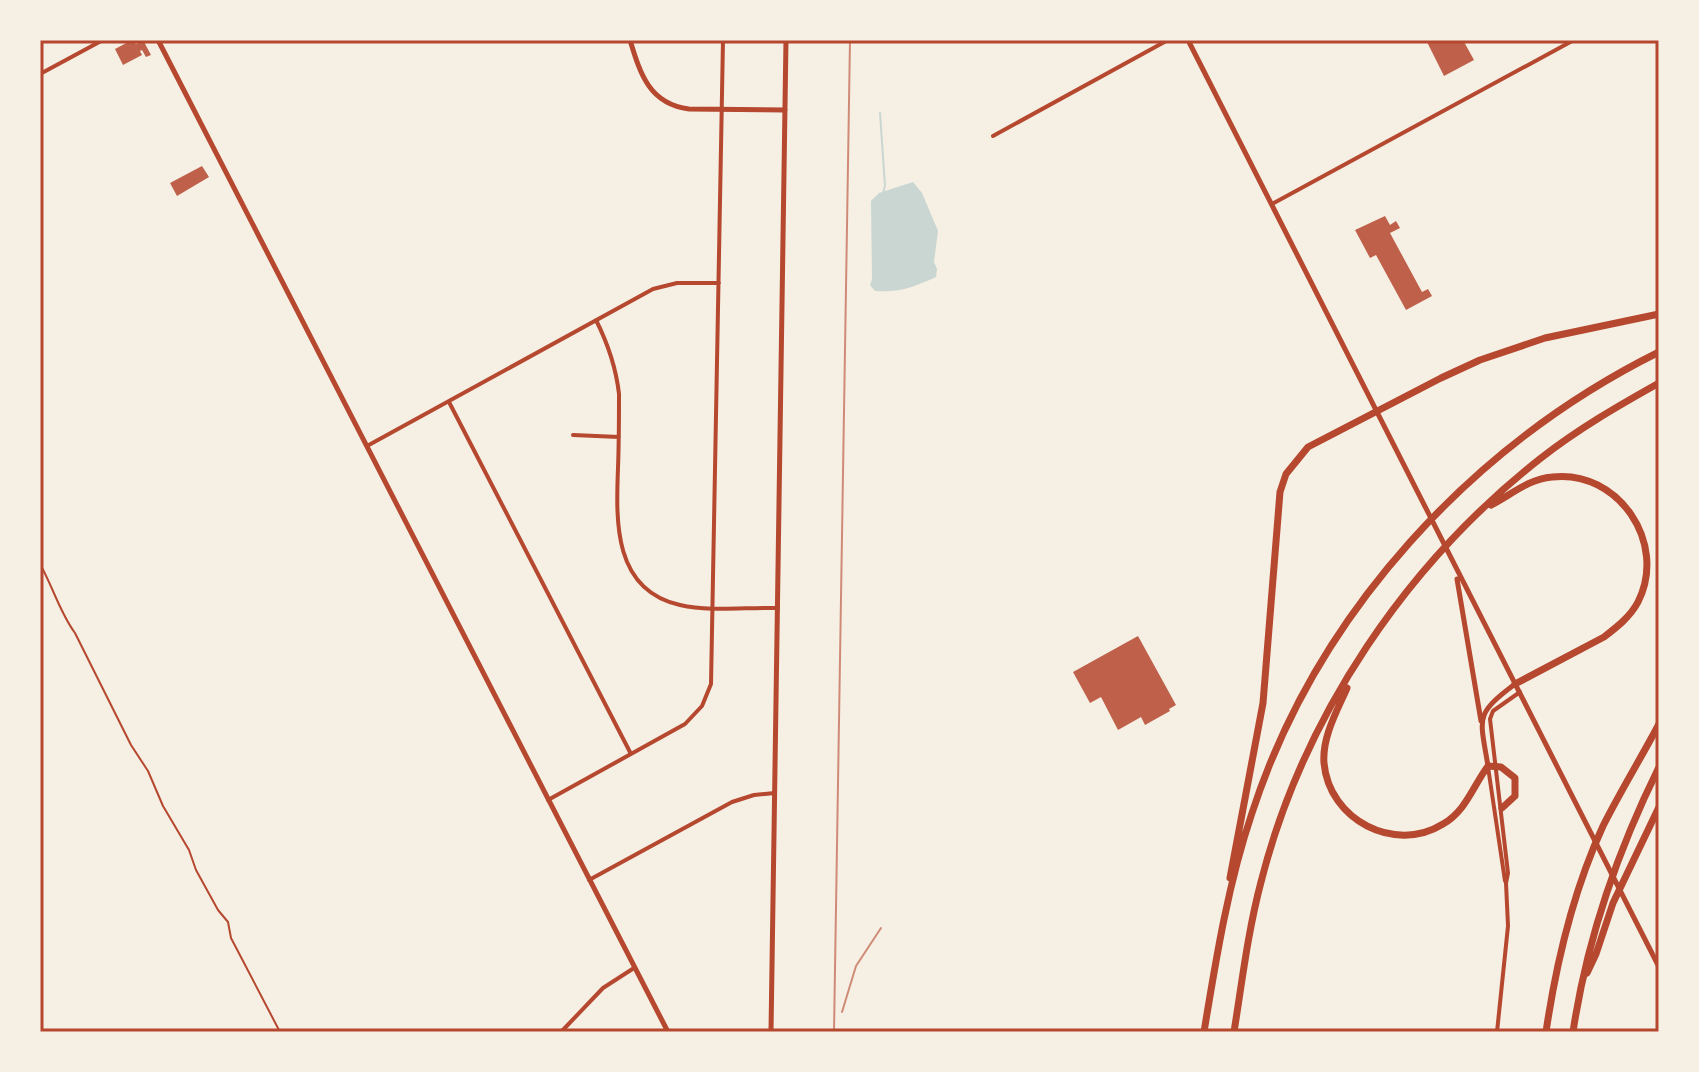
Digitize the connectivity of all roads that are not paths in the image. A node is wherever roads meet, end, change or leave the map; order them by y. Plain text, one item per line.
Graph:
1 (103, 40) edge
2 (158, 40) edge
3 (630, 40) edge
4 (723, 40) edge
5 (786, 40) edge
6 (1168, 40) edge
7 (1188, 40) edge
8 (1574, 40) edge
9 (40, 74) edge
10 (722, 110) junction
11 (785, 110) junction
12 (993, 136) dead end
13 (1272, 204) junction
14 (719, 283) junction
15 (1659, 314) edge
16 (596, 320) junction
17 (1659, 352) edge
18 (1659, 383) edge
19 (449, 402) junction
20 (1375, 411) junction
21 (573, 435) dead end
22 (619, 437) junction
23 (367, 446) junction
24 (1479, 513) junction
25 (1455, 570) junction
26 (715, 608) junction
27 (778, 608) junction
28 (1359, 660) junction
29 (1515, 684) junction
30 (1520, 692) junction
31 (1481, 721) junction
32 (1659, 724) edge
33 (631, 754) junction
34 (1492, 766) junction
35 (1659, 767) edge
36 (775, 793) junction
37 (548, 800) junction
38 (1659, 807) edge
39 (1502, 808) junction
40 (589, 880) junction
41 (1506, 883) junction
42 (1226, 907) junction
43 (1659, 967) edge
44 (634, 968) junction
45 (1580, 986) junction
46 (561, 1032) edge
47 (668, 1032) edge
48 (771, 1032) edge
49 (1204, 1032) edge
50 (1234, 1032) edge
51 (1497, 1032) edge
52 (1546, 1032) edge
53 (1573, 1032) edge

1 - 9 street
2 - 23 street
3 - 10 street
4 - 10 street
5 - 11 street
6 - 12 street
7 - 13 street
8 - 13 street
10 - 11 street
10 - 14 street
11 - 27 street
13 - 20 street
14 - 16 street
14 - 26 street
15 - 20 highway
16 - 19 street
16 - 22 street
17 - 42 highway
18 - 24 highway
19 - 23 street
19 - 33 street
20 - 25 street
20 - 42 highway
21 - 22 street
22 - 26 street
23 - 37 street
24 - 28 highway
24 - 29 highway
25 - 29 street
25 - 31 street
26 - 27 street
26 - 33 street
27 - 36 street
28 - 34 highway
28 - 50 highway
29 - 30 street
29 - 31 street
30 - 34 street
30 - 43 street
31 - 34 street
32 - 52 highway
33 - 37 street
34 - 39 street
34 - 39 highway
34 - 41 street
35 - 45 highway
36 - 40 street
36 - 48 street
37 - 40 street
38 - 45 highway
39 - 41 street
40 - 44 street
41 - 51 street
42 - 49 highway
44 - 46 street
44 - 47 street
45 - 53 highway

